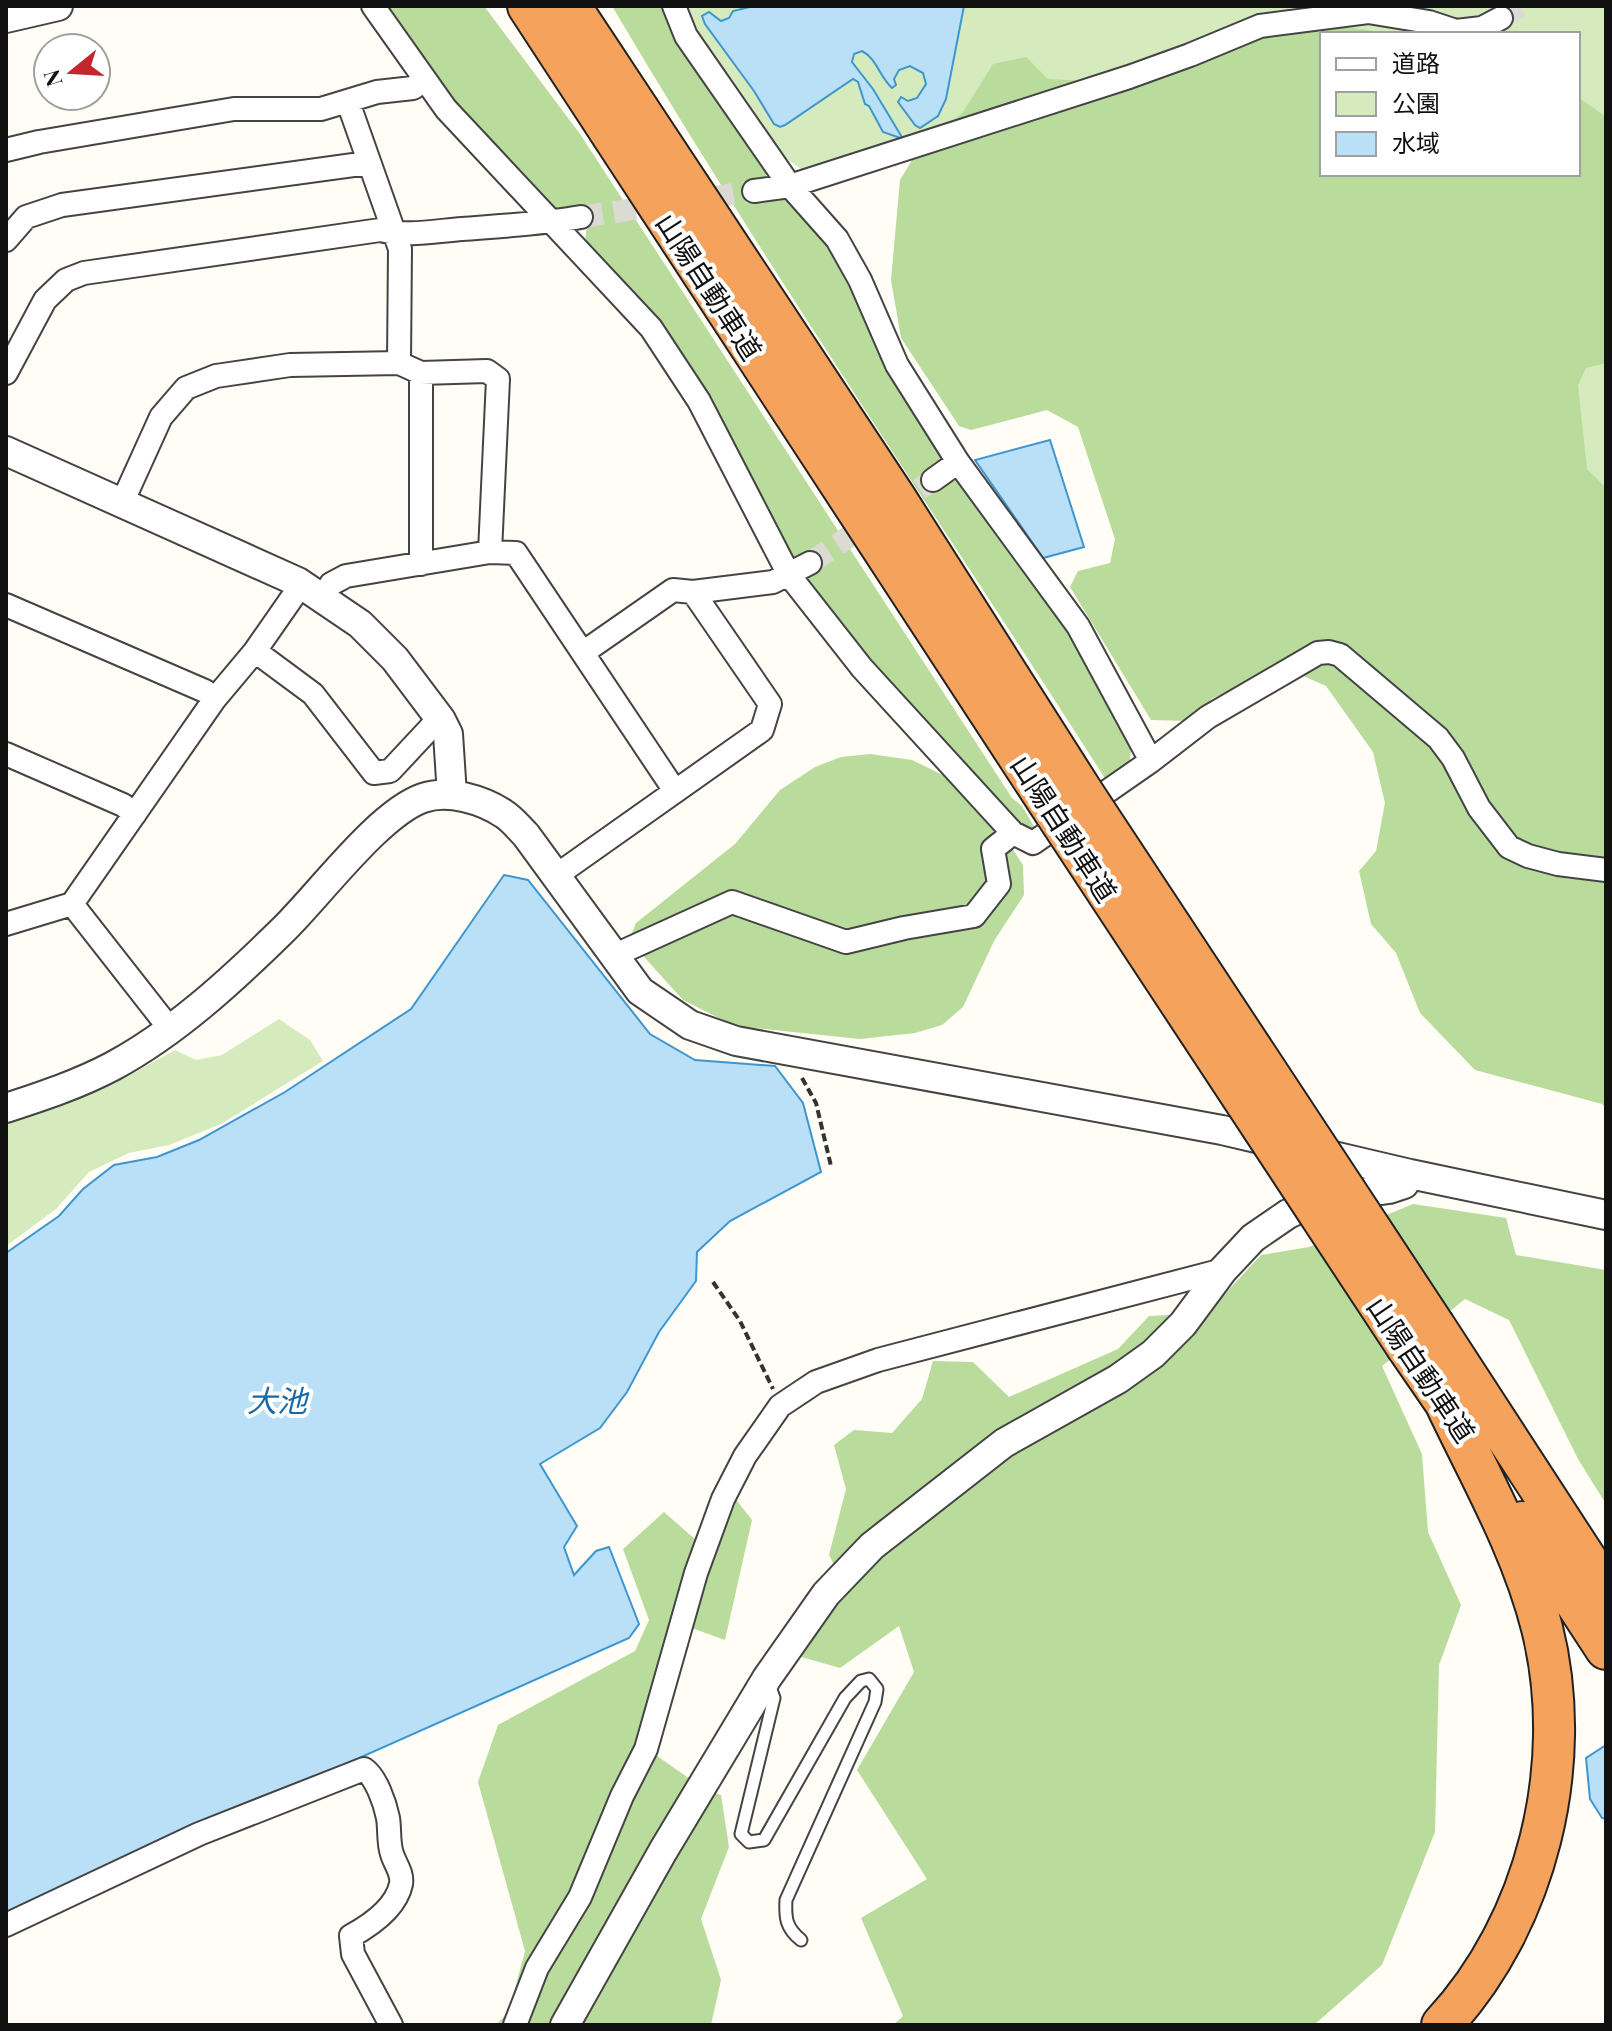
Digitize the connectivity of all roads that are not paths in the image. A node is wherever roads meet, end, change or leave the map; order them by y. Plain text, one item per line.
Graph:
1 (58, 6) edge
2 (373, 6) edge
3 (504, 6) edge
4 (528, 6) edge
5 (570, 6) edge
6 (597, 6) edge
7 (674, 6) edge
8 (6, 18) edge
9 (1501, 18) tunnel mouth
10 (424, 80) junction
11 (348, 102) junction
12 (6, 150) edge
13 (368, 163) junction
14 (790, 186) junction
15 (754, 191) tunnel mouth
16 (581, 217) tunnel mouth
17 (552, 222) junction
18 (395, 234) junction
19 (680, 239) junction
20 (6, 240) edge
21 (399, 363) junction
22 (6, 373) edge
23 (421, 373) junction
24 (6, 451) edge
25 (958, 462) junction
26 (933, 480) tunnel mouth
27 (896, 499) junction
28 (122, 503) junction
29 (490, 552) junction
30 (810, 563) tunnel mouth
31 (421, 564) junction
32 (789, 575) junction
33 (298, 582) junction
34 (693, 592) junction
35 (323, 596) junction
36 (6, 605) edge
37 (255, 651) junction
38 (584, 652) junction
39 (214, 700) junction
40 (441, 720) junction
41 (6, 754) edge
42 (1151, 761) junction
43 (675, 791) junction
44 (452, 795) junction
45 (1069, 804) junction
46 (135, 814) junction
47 (1013, 833) junction
48 (1606, 870) edge
49 (557, 875) junction
50 (72, 904) junction
51 (6, 924) edge
52 (613, 956) junction
53 (170, 1029) junction
54 (6, 1108) edge
55 (1410, 1174) junction
56 (1606, 1215) edge
57 (1223, 1270) junction
58 (1421, 1337) junction
59 (1444, 1400) junction
60 (1516, 1452) junction
61 (1606, 1569) edge
62 (1606, 1590) edge
63 (1606, 1649) edge
64 (767, 1678) junction
65 (6, 1925) edge
66 (801, 1940) dead end
67 (391, 2025) edge
68 (515, 2025) edge
69 (565, 2025) edge
70 (1442, 2025) edge

1 - 8 street
2 - 10 street
3 - 19 highway
4 - 19 highway, 山陽自動車道
5 - 27 highway, 山陽自動車道
6 - 27 highway
7 - 14 street
9 - 14 street
10 - 11 street
10 - 17 street
11 - 12 street
11 - 13 street
13 - 18 street
13 - 20 street
14 - 15 street
14 - 25 street
16 - 17 street
17 - 18 street
17 - 32 street
18 - 21 street
18 - 22 street
19 - 45 highway, 山陽自動車道
21 - 23 street
21 - 28 street
23 - 29 street
23 - 31 street
24 - 28 street
25 - 26 street
25 - 42 street
27 - 45 highway, 山陽自動車道
28 - 33 street
29 - 31 street
29 - 38 street
30 - 32 street
31 - 35 street
32 - 34 street
32 - 47 street
33 - 35 street
33 - 37 street
34 - 38 street
34 - 43 street
35 - 40 street
36 - 39 street
37 - 39 street
37 - 40 street
38 - 43 street
39 - 46 street
40 - 44 street
41 - 46 street
42 - 47 street
42 - 48 street
43 - 49 street
44 - 49 street
44 - 53 street
45 - 58 highway, 山陽自動車道, bridge
46 - 50 street
47 - 52 street
49 - 52 street
50 - 51 street
50 - 53 street
52 - 55 street
53 - 54 street
55 - 56 street
55 - 57 street
57 - 64 street
57 - 68 street
58 - 59 highway, 山陽自動車道
58 - 60 highway, 山陽自動車道
59 - 63 highway, 山陽自動車道
59 - 70 highway
60 - 61 highway
60 - 62 highway, 山陽自動車道
64 - 66 lane
64 - 69 street
65 - 67 street

